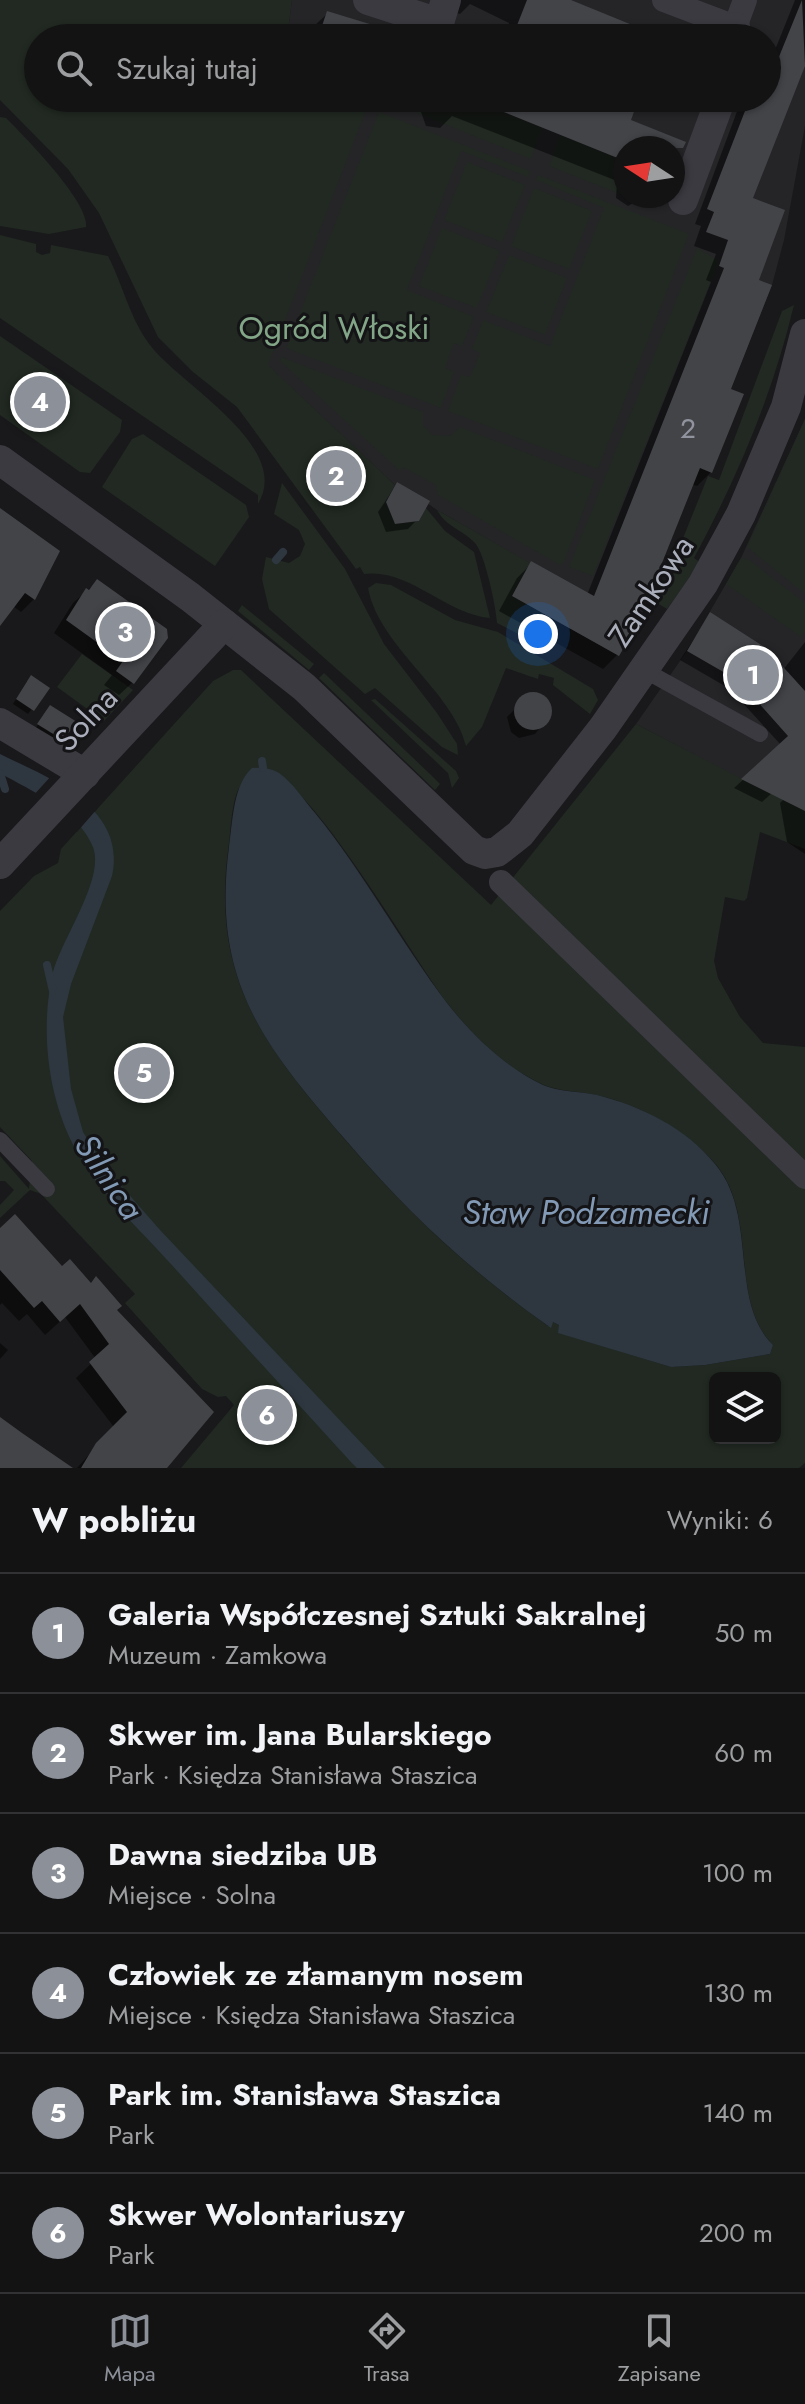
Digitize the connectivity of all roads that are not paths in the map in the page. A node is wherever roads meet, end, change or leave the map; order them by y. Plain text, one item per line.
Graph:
1 (368, 0) edge
2 (664, 0) edge
3 (440, 20) edge
4 (739, 22) edge
5 (716, 112) edge
6 (685, 195) edge
7 (805, 334) edge
8 (0, 460) edge
9 (224, 624) junction
10 (642, 669) junction
11 (0, 723) edge
12 (760, 734) dead end
13 (79, 780) junction
14 (0, 864) edge
15 (501, 882) dead end
16 (0, 1140) edge
17 (805, 1177) edge
18 (47, 1189) dead end

1 - 3 street
2 - 4 street
5 - 6 street
7 - 10 street, Zamkowa
8 - 9 street
9 - 10 street, Zamkowa
9 - 13 street, Solna
10 - 12 lane
11 - 13 street
13 - 14 street, Solna
15 - 17 street
16 - 18 lane

